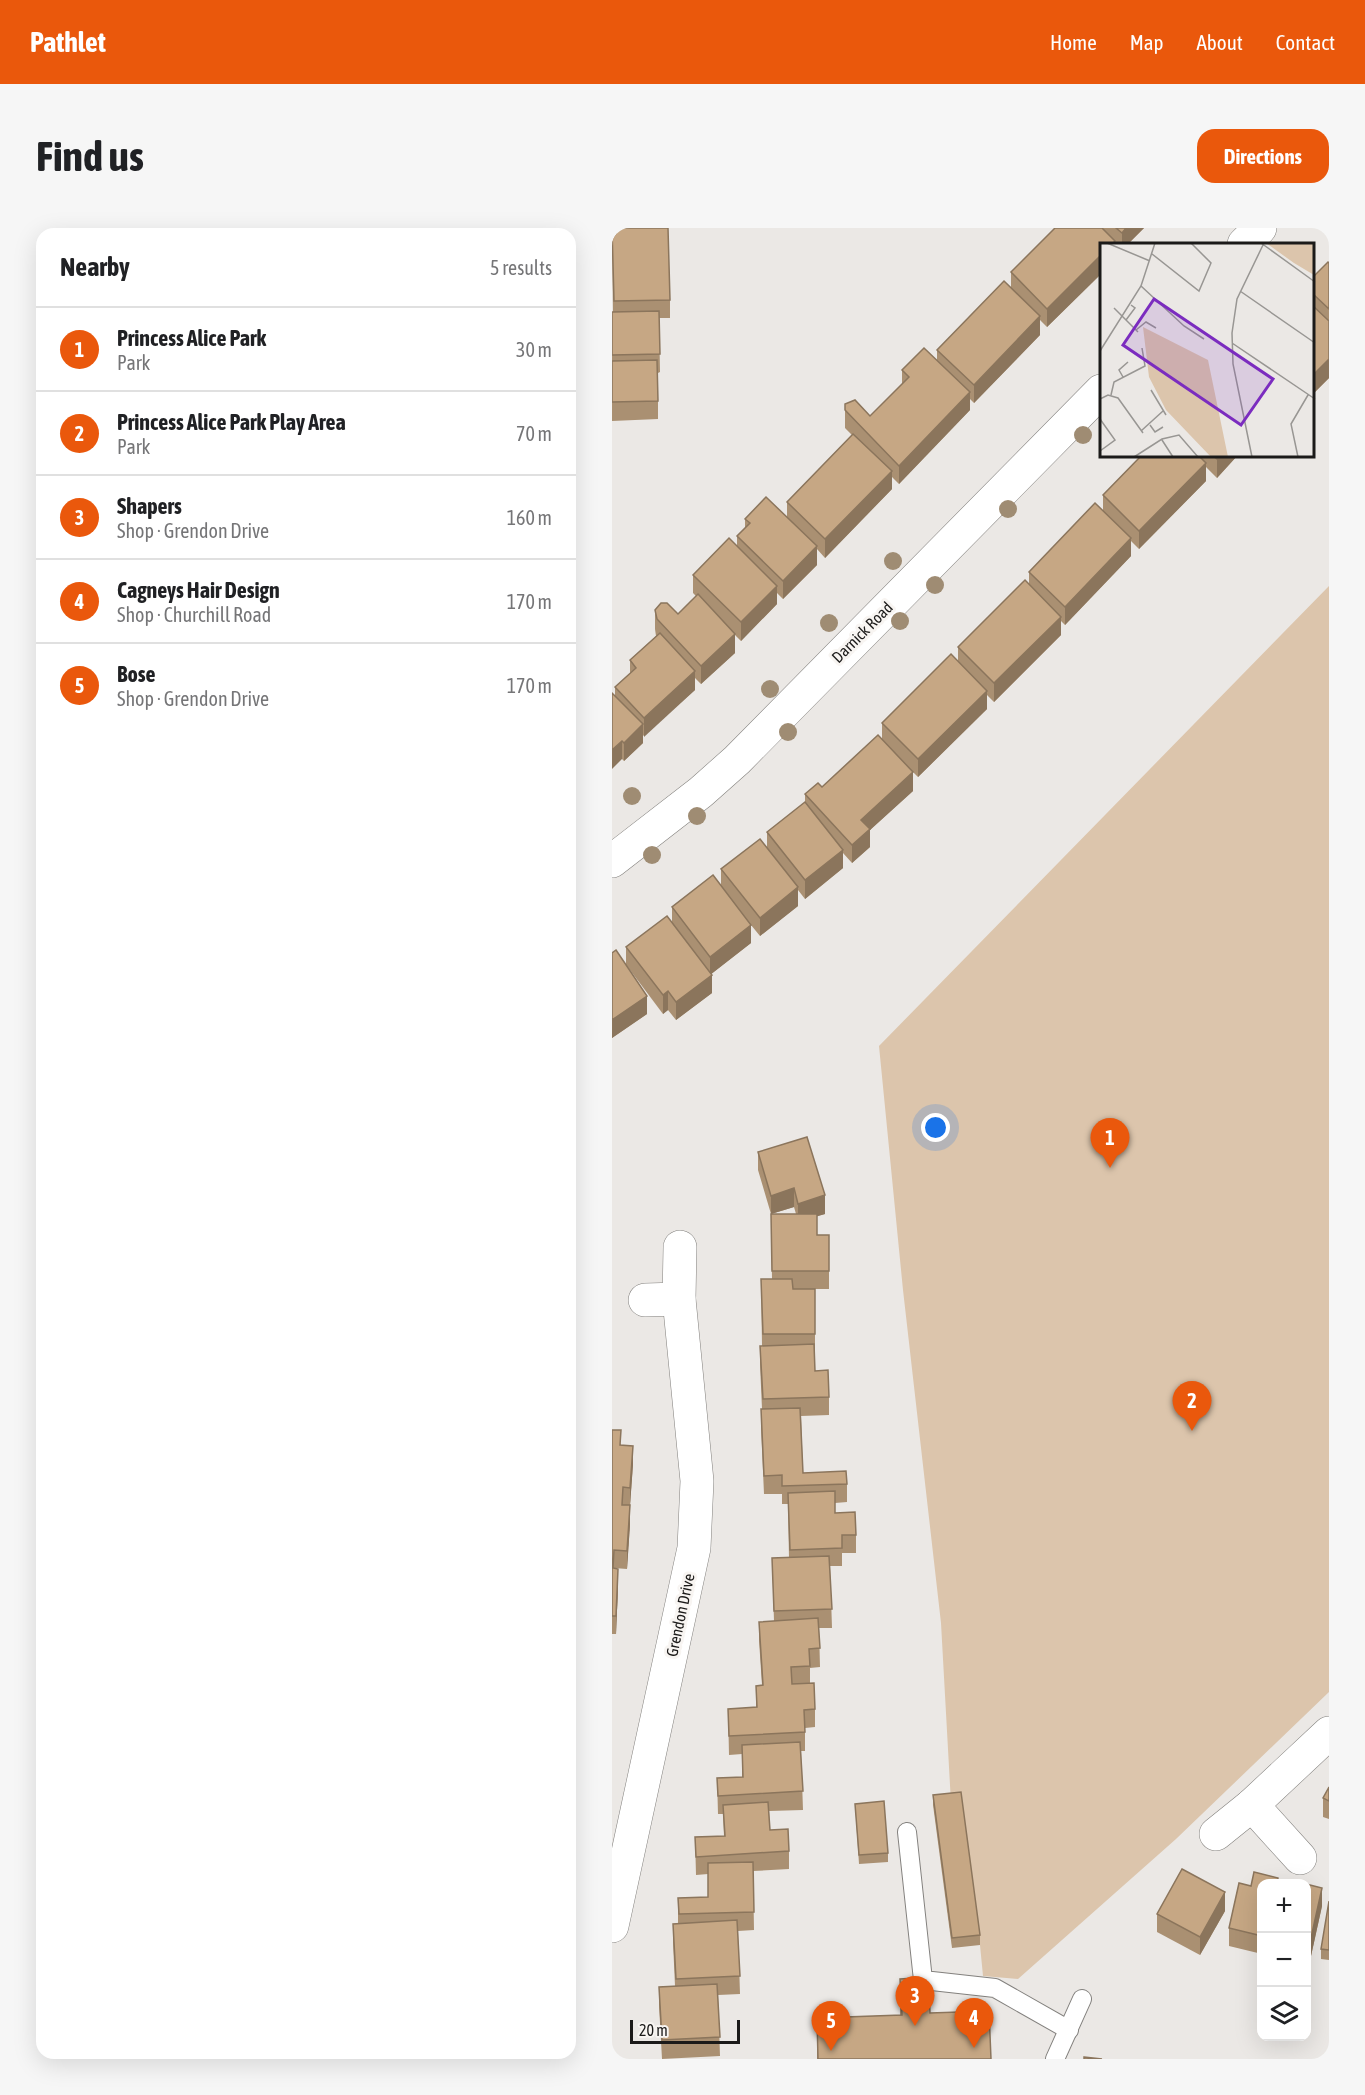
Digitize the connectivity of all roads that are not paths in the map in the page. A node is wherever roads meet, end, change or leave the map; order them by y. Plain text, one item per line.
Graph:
1 (1260, 228) edge
2 (1245, 243) edge
3 (1100, 392) edge
4 (612, 861) edge
5 (680, 1247) dead end
6 (679, 1299) junction
7 (645, 1300) dead end
8 (1329, 1733) edge
9 (1252, 1805) junction
10 (907, 1832) dead end
11 (1216, 1834) dead end
12 (1300, 1858) dead end
13 (612, 1926) edge
14 (1082, 2000) dead end
15 (1070, 2030) junction
16 (1055, 2059) edge

1 - 2 street
3 - 4 street, Darnick Road
5 - 6 street, Grendon Drive
6 - 7 street
6 - 13 street, Grendon Drive
8 - 9 street
9 - 11 street
9 - 12 street
10 - 15 lane
14 - 15 lane
15 - 16 lane

